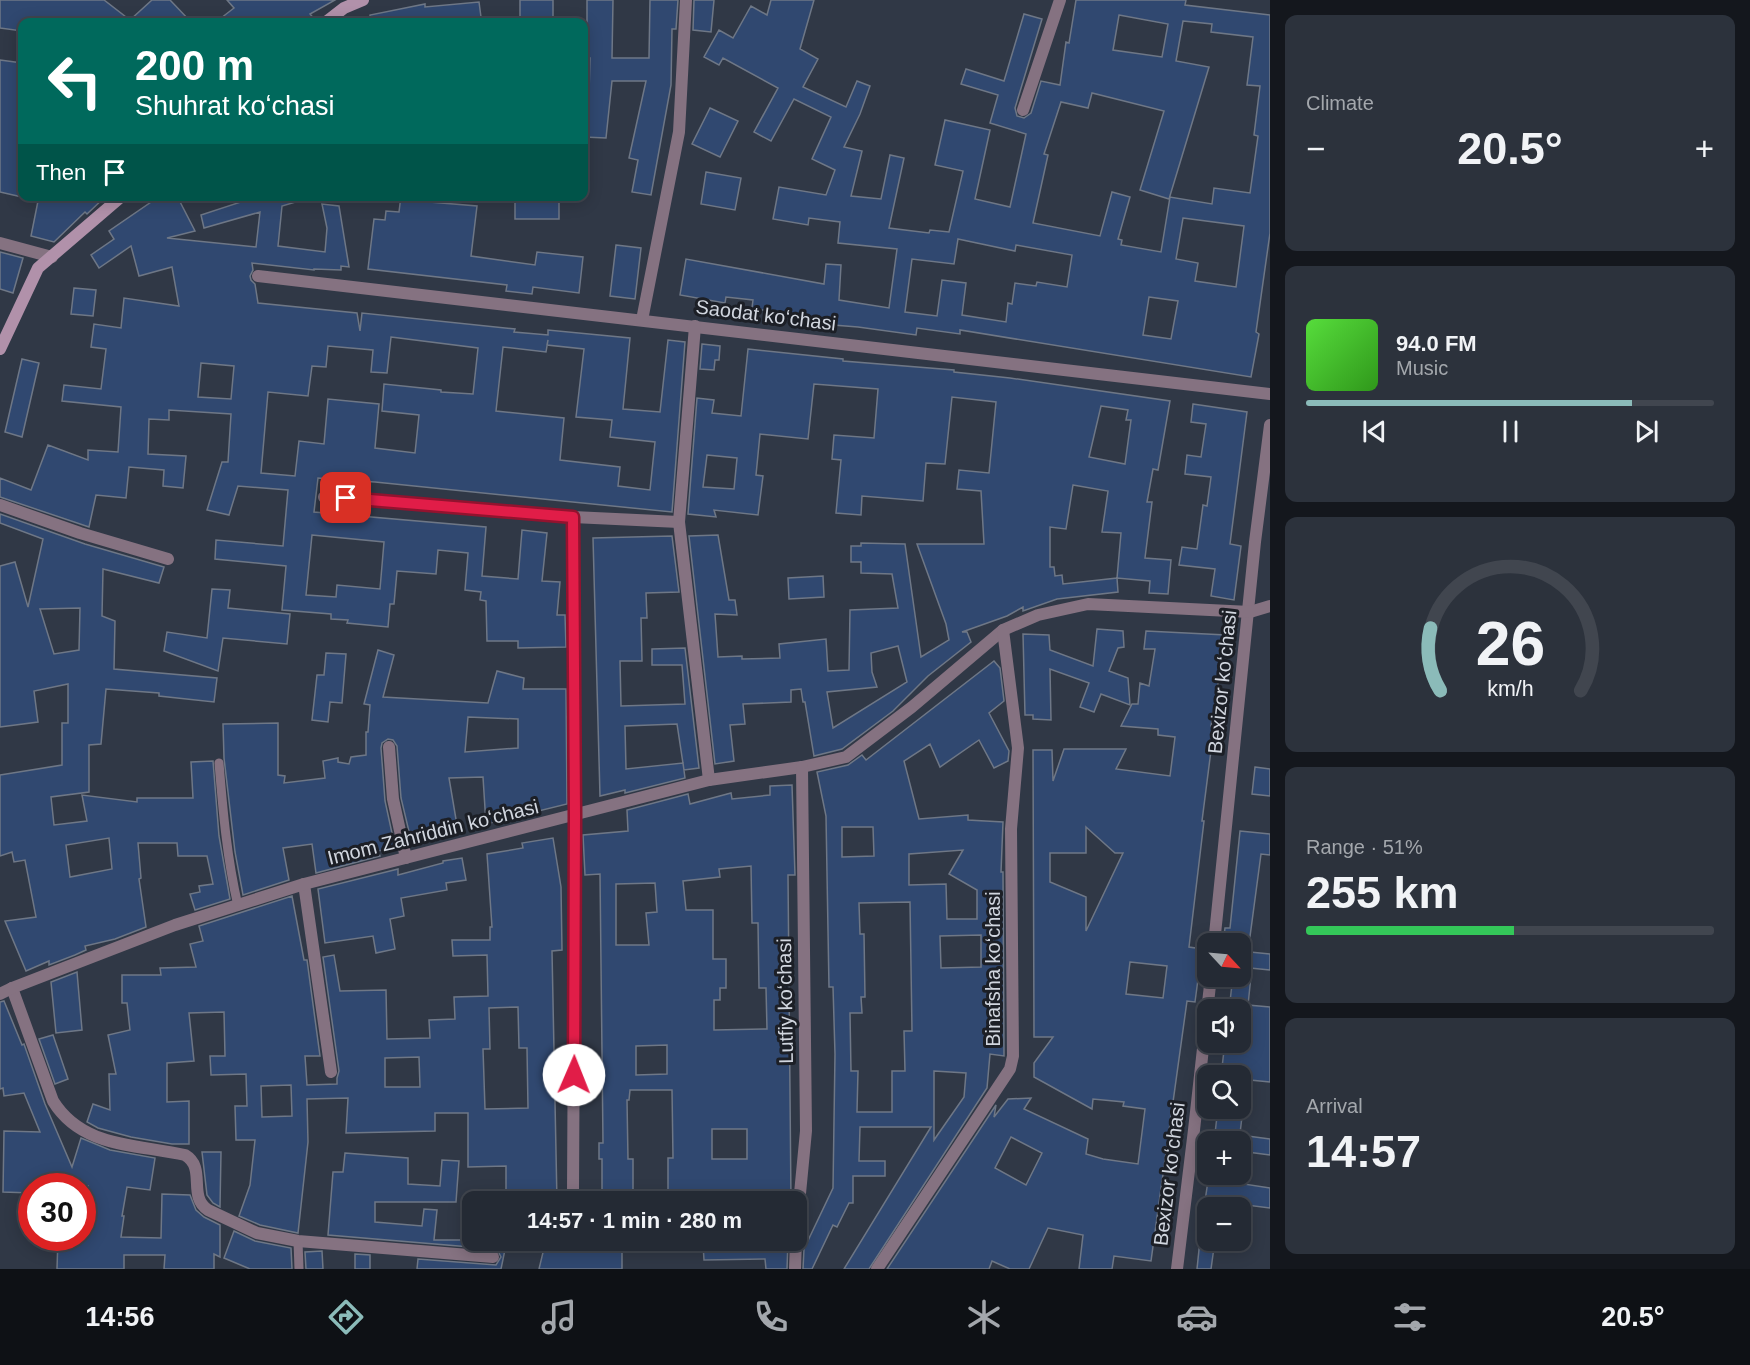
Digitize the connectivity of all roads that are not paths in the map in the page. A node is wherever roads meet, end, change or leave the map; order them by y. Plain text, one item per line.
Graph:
1 (686, 0) edge
2 (1060, 0) edge
3 (356, 1) edge
4 (331, 18) edge
5 (1023, 110) dead end
6 (116, 201) edge
7 (0, 243) edge
8 (52, 257) junction
9 (258, 276) dead end
10 (642, 320) junction
11 (695, 326) junction
12 (0, 348) edge
13 (1270, 394) edge
14 (1270, 425) edge
15 (324, 496) dead end
16 (0, 505) edge
17 (573, 517) junction
18 (679, 522) junction
19 (168, 559) dead end
20 (1270, 606) edge
21 (1250, 612) junction
22 (1003, 630) junction
23 (389, 747) dead end
24 (219, 763) dead end
25 (802, 767) junction
26 (709, 780) junction
27 (575, 816) junction
28 (406, 858) junction
29 (304, 884) junction
30 (238, 906) junction
31 (1215, 933) edge
32 (1210, 987) edge
33 (12, 988) junction
34 (0, 994) edge
35 (331, 1072) dead end
36 (573, 1191) edge
37 (800, 1191) edge
38 (298, 1241) junction
39 (796, 1251) edge
40 (493, 1257) dead end
41 (299, 1269) edge
42 (795, 1269) edge
43 (877, 1269) edge
44 (1177, 1269) edge

1 - 10 street
2 - 5 street
3 - 4 main road
6 - 8 main road
7 - 8 street
8 - 12 main road
9 - 10 street, Saodat koʻchasi
10 - 11 street, Saodat koʻchasi
11 - 13 street, Saodat koʻchasi
11 - 18 street
14 - 21 street, Bexizor koʻchasi
15 - 17 street
16 - 19 street
17 - 18 street
17 - 27 street
18 - 26 street
20 - 21 street, Imom Zahriddin koʻchasi
21 - 22 street, Imom Zahriddin koʻchasi
21 - 31 street, Bexizor koʻchasi
22 - 25 street, Imom Zahriddin koʻchasi
22 - 43 street, Binafsha koʻchasi
23 - 28 street
24 - 30 lane
25 - 26 street, Imom Zahriddin koʻchasi
25 - 37 street, Lutfiy koʻchasi
26 - 27 street, Imom Zahriddin koʻchasi
27 - 28 street, Imom Zahriddin koʻchasi
27 - 36 street
28 - 29 street, Imom Zahriddin koʻchasi
29 - 30 street, Imom Zahriddin koʻchasi
29 - 35 street
30 - 33 street, Imom Zahriddin koʻchasi
32 - 44 street, Bexizor koʻchasi
33 - 34 street, Imom Zahriddin koʻchasi
33 - 38 street
38 - 40 street
38 - 41 lane
39 - 42 street

